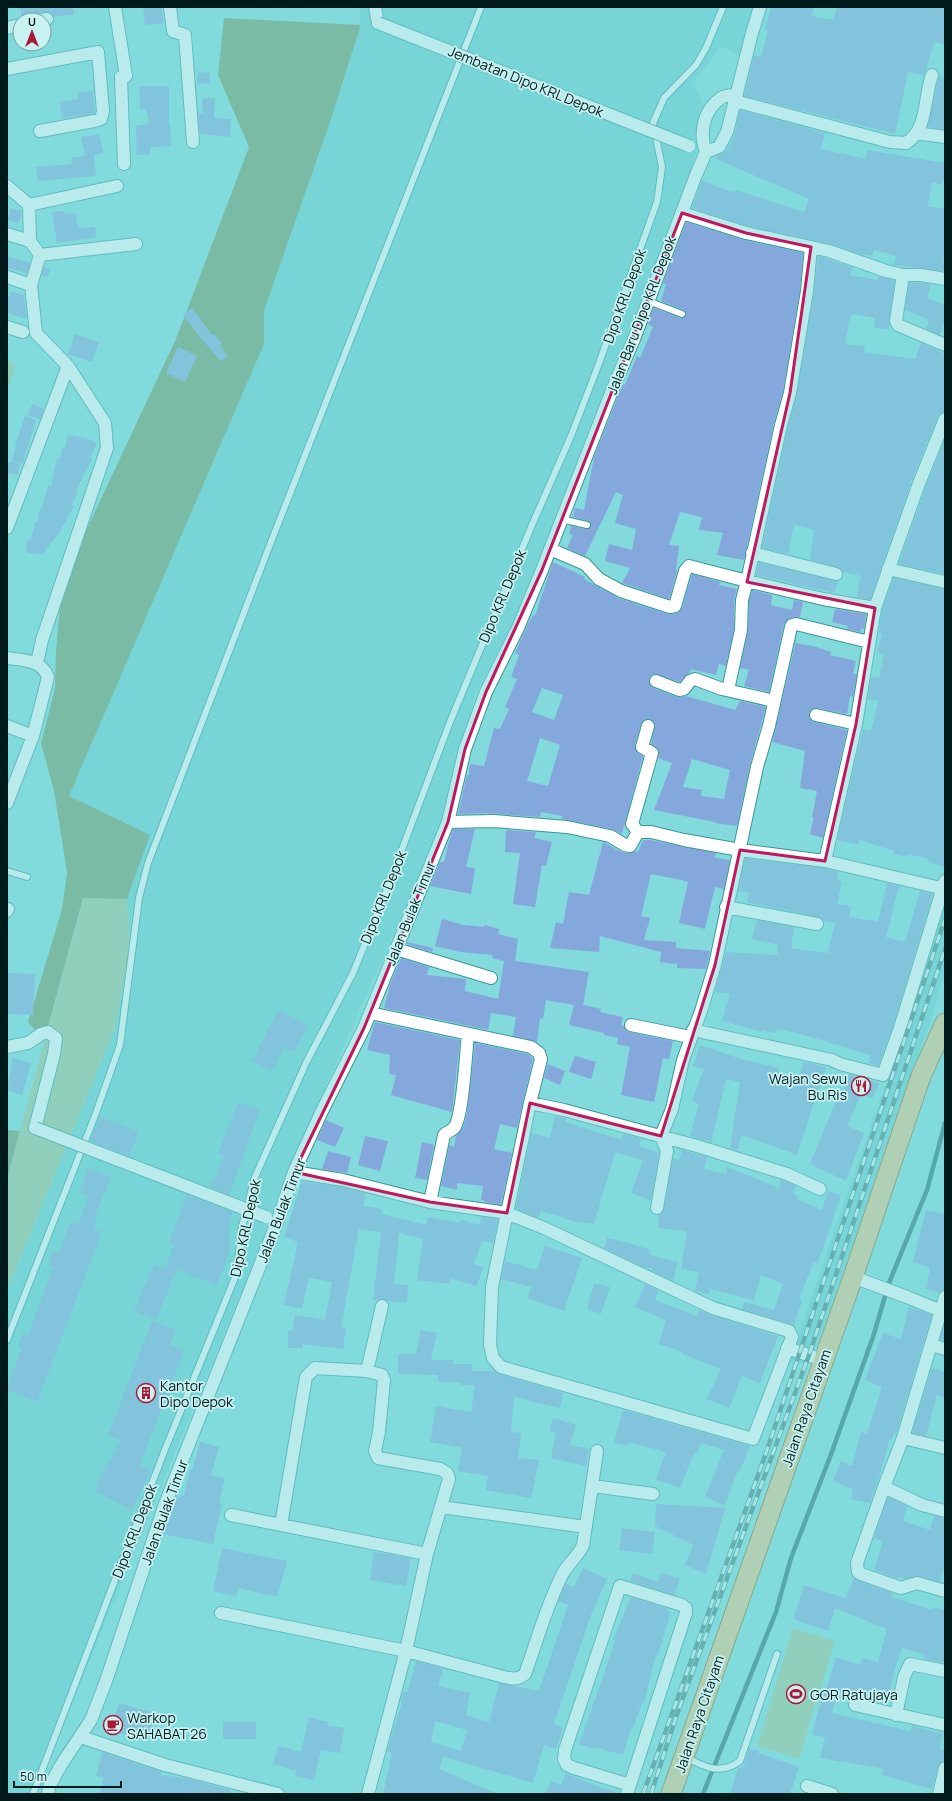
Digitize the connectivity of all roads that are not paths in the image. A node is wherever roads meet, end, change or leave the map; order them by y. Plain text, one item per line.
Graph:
1 (115, 7) edge
2 (170, 7) edge
3 (375, 7) edge
4 (481, 7) edge
5 (723, 7) edge
6 (760, 7) edge
7 (7, 69) edge
8 (932, 75) dead end
9 (736, 98) junction
10 (40, 131) dead end
11 (916, 133) junction
12 (945, 137) edge
13 (193, 142) dead end
14 (706, 152) junction
15 (124, 164) dead end
16 (7, 186) edge
17 (117, 186) dead end
18 (29, 205) junction
19 (682, 213) junction
20 (7, 234) edge
21 (30, 241) junction
22 (136, 244) dead end
23 (811, 247) junction
24 (40, 255) junction
25 (903, 275) junction
26 (7, 277) edge
27 (945, 279) edge
28 (31, 285) junction
29 (648, 301) junction
30 (682, 314) dead end
31 (7, 327) edge
32 (23, 332) dead end
33 (945, 345) edge
34 (68, 366) junction
35 (945, 419) edge
36 (561, 519) junction
37 (587, 525) dead end
38 (7, 528) edge
39 (550, 549) junction
40 (752, 553) junction
41 (888, 568) junction
42 (836, 574) dead end
43 (747, 581) junction
44 (945, 582) edge
45 (874, 608) junction
46 (518, 628) joint
47 (869, 642) junction
48 (7, 658) edge
49 (37, 663) junction
50 (656, 681) dead end
51 (728, 690) junction
52 (774, 701) junction
53 (816, 715) dead end
54 (856, 724) junction
55 (7, 726) edge
56 (648, 726) dead end
57 (33, 736) junction
58 (12, 779) edge
59 (7, 803) edge
60 (448, 822) junction
61 (638, 832) junction
62 (740, 850) junction
63 (825, 862) junction
64 (7, 871) edge
65 (27, 877) dead end
66 (944, 886) edge
67 (726, 907) junction
68 (817, 924) dead end
69 (396, 949) junction
70 (491, 978) dead end
71 (370, 1013) junction
72 (945, 1023) edge
73 (631, 1025) dead end
74 (692, 1033) junction
75 (468, 1034) junction
76 (7, 1047) edge
77 (530, 1103) junction
78 (661, 1136) junction
79 (294, 1172) junction
80 (820, 1189) dead end
81 (430, 1202) junction
82 (658, 1208) dead end
83 (507, 1213) junction
84 (272, 1218) junction
85 (853, 1278) junction
86 (945, 1297) edge
87 (382, 1306) dead end
88 (941, 1311) junction
89 (7, 1340) edge
90 (931, 1345) junction
91 (788, 1348) junction
92 (945, 1349) edge
93 (823, 1360) junction
94 (367, 1371) junction
95 (903, 1438) junction
96 (945, 1448) edge
97 (597, 1451) dead end
98 (592, 1486) junction
99 (884, 1487) junction
100 (652, 1494) dead end
101 (441, 1507) junction
102 (945, 1511) edge
103 (231, 1514) dead end
104 (281, 1525) junction
105 (586, 1527) junction
106 (427, 1554) junction
107 (945, 1591) edge
108 (220, 1613) dead end
109 (406, 1651) junction
110 (777, 1654) dead end
111 (945, 1671) edge
112 (855, 1705) dead end
113 (896, 1714) junction
114 (945, 1725) edge
115 (81, 1737) junction
116 (691, 1760) junction
117 (945, 1768) edge
118 (807, 1786) dead end
119 (629, 1789) edge
120 (33, 1794) edge
121 (48, 1794) edge
122 (278, 1794) edge
123 (368, 1794) edge
124 (671, 1794) edge
125 (832, 1794) edge
126 (939, 1794) edge

1 - 15 street
2 - 13 street
3 - 14 street, Jembatan Dipo KRL Depok, bridge
4 - 89 lane
5 - 120 lane, Dipo KRL Depok
6 - 9 street
7 - 10 street
8 - 11 street
9 - 11 street
9 - 14 street
9 - 14 street
11 - 12 street
14 - 19 street, Jalan Baru Dipo KRL Depok
16 - 18 street
17 - 18 street
18 - 21 street
19 - 23 street
19 - 29 street, Jalan Baru Dipo KRL Depok
20 - 21 street
21 - 24 street
22 - 24 street
23 - 25 street
23 - 40 street
24 - 28 street
25 - 27 street
25 - 33 street
26 - 28 street
28 - 34 street
29 - 30 lane
29 - 36 street, Jalan Baru Dipo KRL Depok
31 - 32 street
34 - 38 street
34 - 49 street
35 - 41 street
36 - 37 lane
36 - 39 street, Jalan Baru Dipo KRL Depok
39 - 43 street
39 - 46 street, Jalan Baru Dipo KRL Depok
40 - 42 street
40 - 43 street
41 - 44 street
41 - 45 street
43 - 45 street
43 - 51 street
45 - 47 street
46 - 60 street, Jalan Bulak Timur
47 - 52 street
47 - 54 street
48 - 49 street
49 - 57 street
50 - 51 street
51 - 52 street
52 - 62 street
53 - 54 street
54 - 63 street
55 - 57 street
56 - 61 street
57 - 58 street
58 - 59 street
60 - 61 street
60 - 69 street, Jalan Bulak Timur
61 - 62 street
62 - 63 street
62 - 67 street
63 - 66 street
64 - 65 lane
66 - 74 street
67 - 68 street
67 - 74 street
69 - 70 street
69 - 71 street, Jalan Bulak Timur
71 - 75 street
71 - 79 street, Jalan Bulak Timur
72 - 85 main road, Jalan Raya Citayam
73 - 74 street
74 - 78 street
75 - 77 street
75 - 81 street
76 - 84 street, bridge
77 - 78 street
77 - 83 street
78 - 80 street
78 - 82 street
79 - 81 street
79 - 84 street, Jalan Bulak Timur
81 - 83 street
83 - 91 street
83 - 91 street
84 - 115 street, Jalan Bulak Timur
85 - 88 street
85 - 93 main road, Jalan Raya Citayam
86 - 88 street
87 - 94 street
88 - 90 street
90 - 92 street
90 - 95 street
91 - 93 street
93 - 116 main road, Jalan Raya Citayam
94 - 101 street
94 - 104 street
95 - 96 street
95 - 99 street
97 - 98 street
98 - 100 street
98 - 105 street
99 - 102 street
99 - 107 street
101 - 105 street
101 - 106 street
103 - 104 street
104 - 106 street
105 - 109 street
106 - 109 street
108 - 109 street
109 - 123 street
110 - 116 lane
111 - 113 street
112 - 113 street
113 - 114 street
115 - 121 street, Jalan Bulak Timur
115 - 122 street
116 - 124 main road, Jalan Raya Citayam
117 - 126 street
118 - 125 street
119 - 119 street

